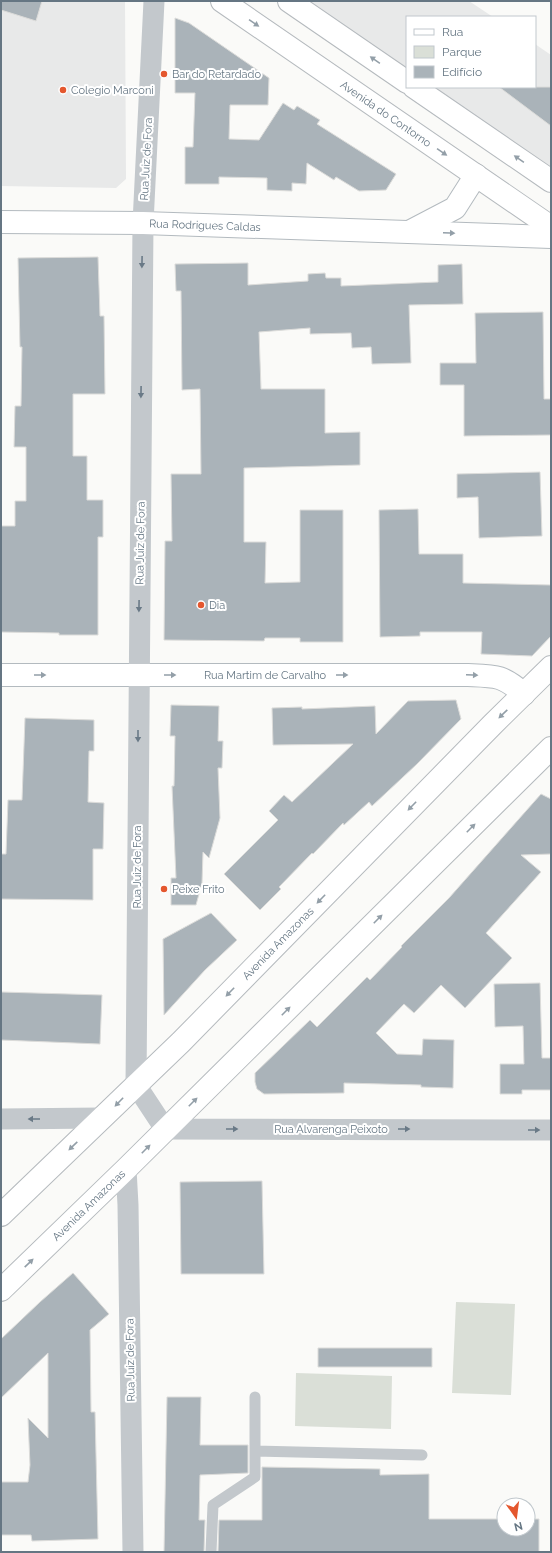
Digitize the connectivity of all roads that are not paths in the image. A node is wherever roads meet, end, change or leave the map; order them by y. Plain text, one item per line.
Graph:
1 (154, 1) edge
2 (222, 1) edge
3 (289, 1) edge
4 (406, 81) edge
5 (415, 88) edge
6 (476, 175) junction
7 (551, 181) edge
8 (1, 222) edge
9 (143, 223) junction
10 (551, 227) edge
11 (410, 231) junction
12 (551, 237) edge
13 (551, 667) edge
14 (1, 675) edge
15 (138, 675) junction
16 (524, 694) junction
17 (549, 752) edge
18 (136, 1085) junction
19 (101, 1118) junction
20 (1, 1119) edge
21 (165, 1130) junction
22 (551, 1130) edge
23 (126, 1169) junction
24 (1, 1215) edge
25 (1, 1290) edge
26 (255, 1397) dead end
27 (255, 1451) junction
28 (422, 1455) dead end
29 (133, 1552) edge
30 (211, 1552) edge

1 - 9 street, Rua Juiz de Fora
2 -> 6 main road, Avenida do Contorno
4 -> 3 main road
7 -> 5 main road
6 - 10 main road, Avenida do Contorno
6 - 11 main road, Rua Rodrigues Caldas
8 - 9 main road, Rua Rodrigues Caldas
9 - 11 main road, Rua Rodrigues Caldas
9 -> 15 street, Rua Juiz de Fora
11 -> 12 main road, Rua Rodrigues Caldas
13 - 16 main road, Avenida Amazonas
14 -> 15 main road, Rua Martim de Carvalho
15 -> 16 main road, Rua Martim de Carvalho
15 -> 18 street, Rua Juiz de Fora
16 -> 18 main road, Avenida Amazonas
21 -> 17 main road, Avenida Amazonas
18 -> 19 main road, Avenida Amazonas
18 - 21 street
19 -> 20 street
19 -> 24 main road, Avenida Amazonas
21 -> 22 street, Rua Alvarenga Peixoto
23 -> 21 main road, Avenida Amazonas
25 -> 23 main road, Avenida Amazonas
23 - 29 street, Rua Juiz de Fora
26 - 27 lane
27 - 28 lane
27 - 30 lane

